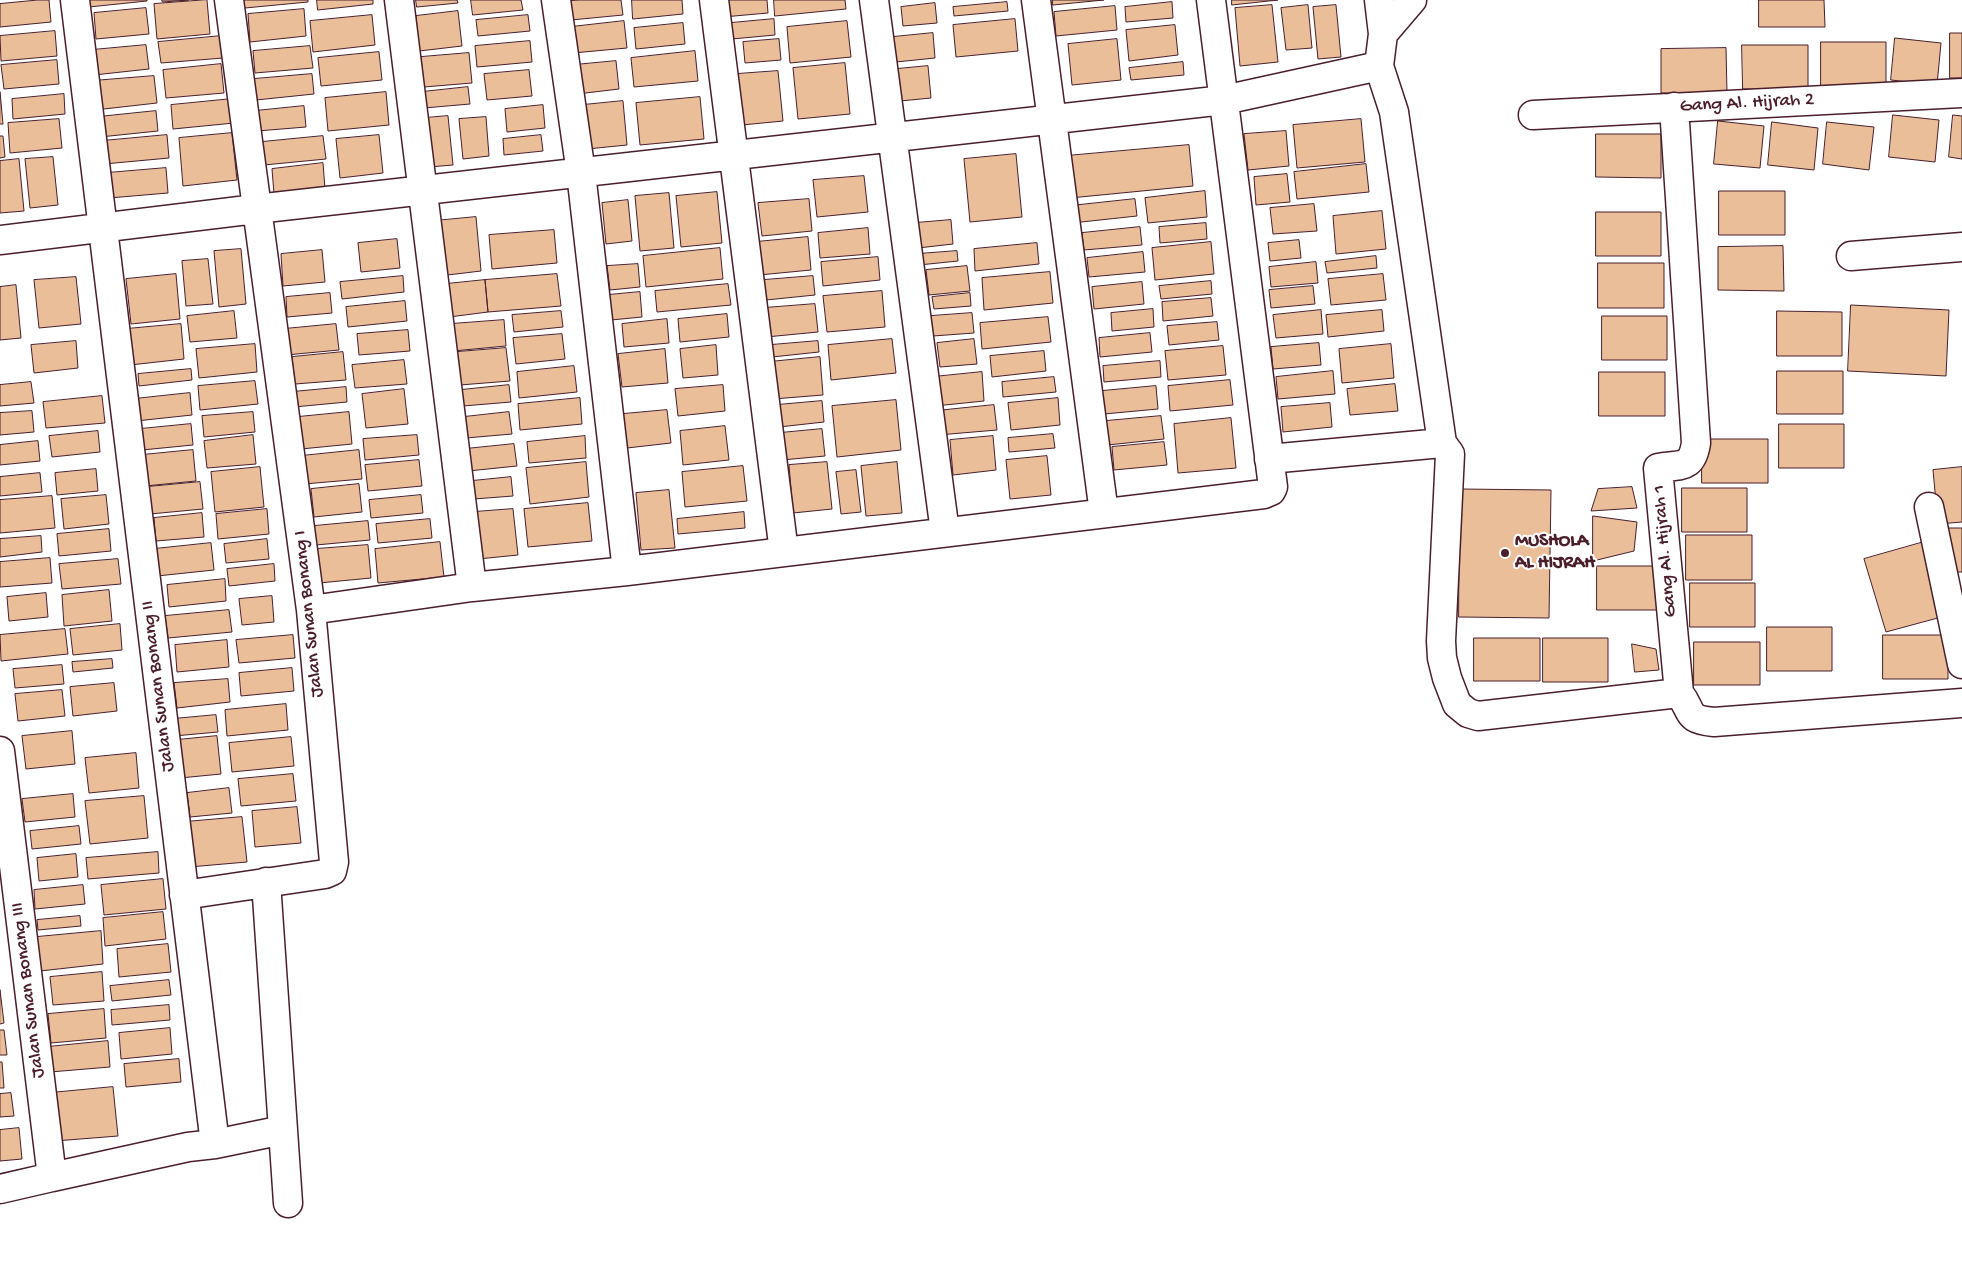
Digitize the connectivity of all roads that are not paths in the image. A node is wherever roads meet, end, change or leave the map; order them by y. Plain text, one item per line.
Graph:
1 (75, 0) edge
2 (230, 0) edge
3 (399, 0) edge
4 (556, 0) edge
5 (714, 0) edge
6 (874, 0) edge
7 (1036, 0) edge
8 (1211, 0) edge
9 (1379, 0) edge
10 (1412, 0) edge
11 (1383, 34) junction
12 (1379, 66) junction
13 (1962, 93) edge
14 (1224, 100) junction
15 (1674, 108) junction
16 (1533, 115) dead end
17 (1052, 119) junction
18 (892, 138) junction
19 (734, 156) junction
20 (582, 173) junction
21 (422, 191) junction
22 (256, 209) junction
23 (103, 228) junction
24 (0, 240) edge
25 (1962, 247) edge
26 (1851, 256) dead end
27 (1442, 443) junction
28 (1269, 460) junction
29 (1929, 507) dead end
30 (1104, 512) junction
31 (945, 532) junction
32 (784, 552) junction
33 (627, 571) junction
34 (472, 588) junction
35 (311, 610) junction
36 (1962, 664) edge
37 (1679, 692) junction
38 (1962, 703) edge
39 (0, 751) edge
40 (266, 882) junction
41 (184, 895) junction
42 (282, 1130) junction
43 (215, 1144) junction
44 (52, 1176) junction
45 (0, 1189) edge
46 (288, 1203) dead end

1 - 23 street, Jalan Sunan Bonang II
2 - 22 street, Jalan Sunan Bonang I
3 - 21 street
4 - 20 street
5 - 19 street
6 - 18 street
7 - 17 street
8 - 14 street
9 - 11 street
10 - 11 street
11 - 12 street
12 - 14 street
12 - 27 street
13 - 15 street, Gang Al. Hijrah 2
14 - 17 street
14 - 28 street
15 - 16 street, Gang Al. Hijrah 2
15 - 37 street, Gang Al. Hijrah 1
17 - 18 street
17 - 30 street
18 - 19 street
18 - 31 street
19 - 20 street
19 - 32 street
20 - 21 street
20 - 33 street
21 - 22 street
21 - 34 street
22 - 23 street
22 - 35 street, Jalan Sunan Bonang I
23 - 24 street
23 - 41 street, Jalan Sunan Bonang II
25 - 26 street
27 - 28 street
27 - 37 street
28 - 30 street
29 - 36 street
30 - 31 street
31 - 32 street
32 - 33 street
33 - 34 street
34 - 35 street
35 - 40 street, Jalan Sunan Bonang I
37 - 38 street, Gang Al. Hijrah 1
39 - 44 street, Jalan Sunan Bonang III
40 - 41 street, Jalan Sunan Bonang I
40 - 42 street
41 - 43 street, Jalan Sunan Bonang II
42 - 43 street
42 - 46 street
43 - 44 street
44 - 45 street

